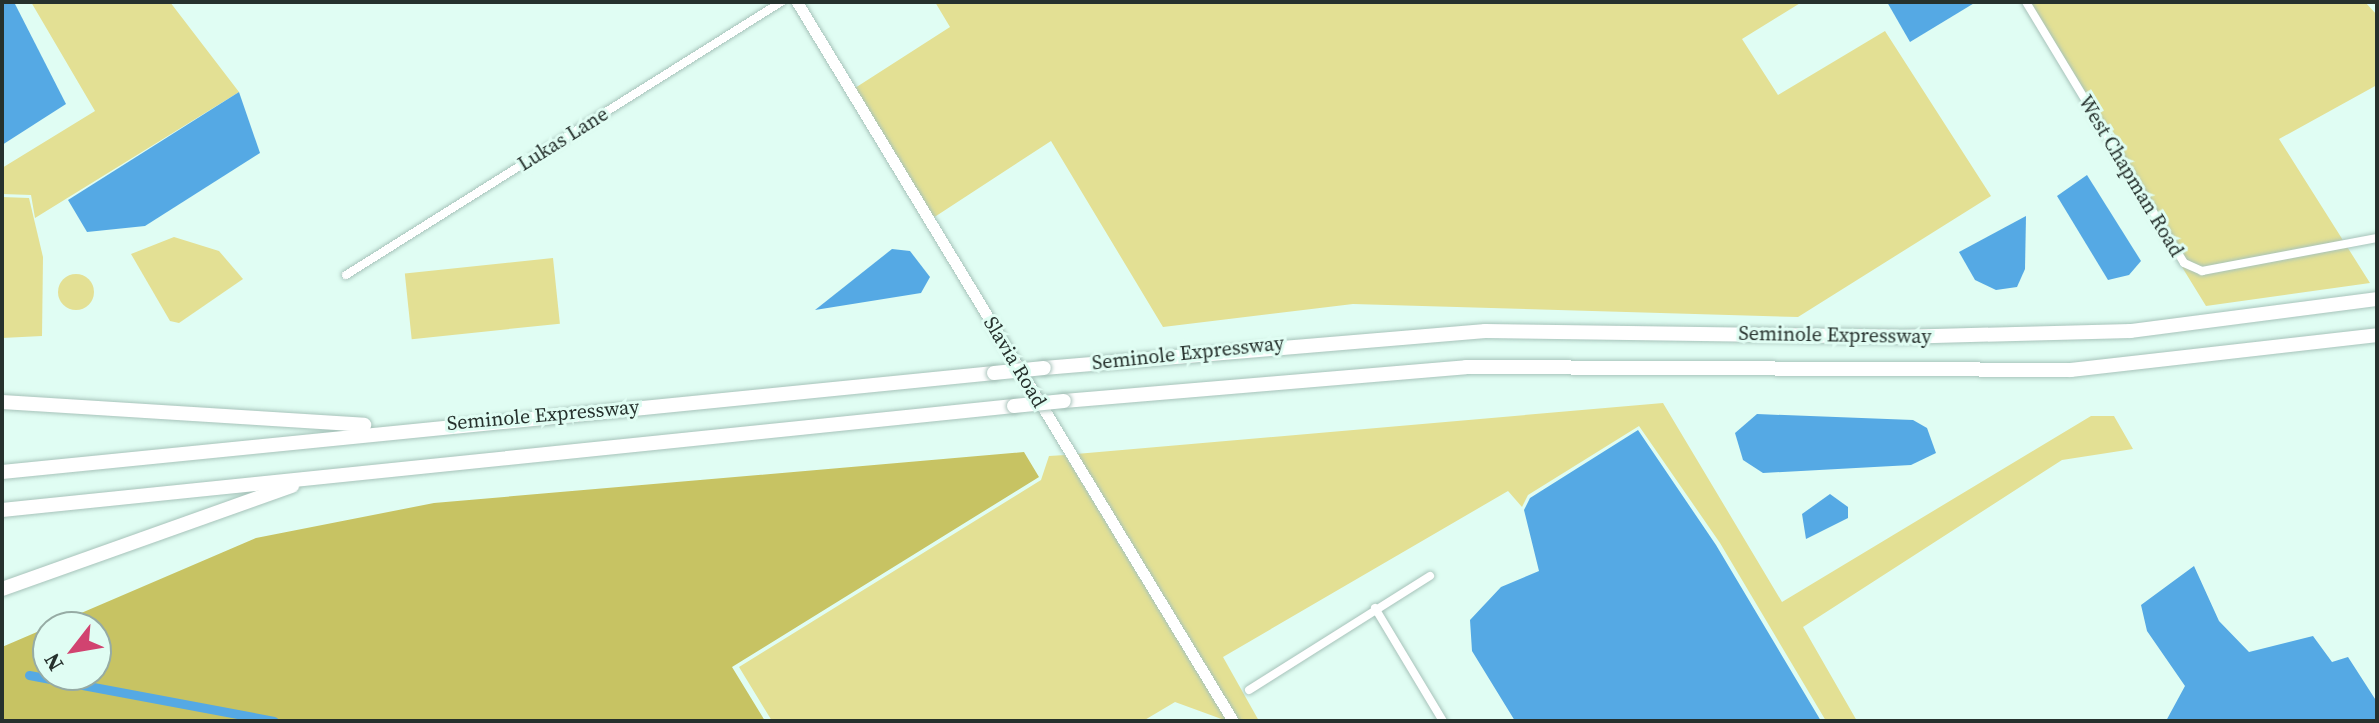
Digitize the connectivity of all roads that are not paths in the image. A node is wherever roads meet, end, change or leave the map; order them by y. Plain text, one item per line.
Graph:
1 (781, 2) edge
2 (797, 2) edge
3 (2026, 2) edge
4 (2377, 238) edge
5 (346, 275) dead end
6 (2377, 299) edge
7 (2377, 335) edge
8 (2, 402) edge
9 (413, 427) junction
10 (2, 472) edge
11 (335, 474) junction
12 (2, 510) edge
13 (1430, 576) dead end
14 (2, 589) edge
15 (1375, 608) junction
16 (1249, 690) dead end
17 (1233, 721) edge
18 (1443, 721) edge

1 - 5 street, Lukas Lane
2 - 17 street, Slavia Road
3 - 4 street, West Chapman Road
6 - 9 highway, Seminole Expressway, bridge
7 - 11 highway, Seminole Expressway, bridge
8 - 9 highway
9 - 10 highway, Seminole Expressway
11 - 12 highway, Seminole Expressway
11 - 14 highway
13 - 15 street
15 - 16 street
15 - 18 street

